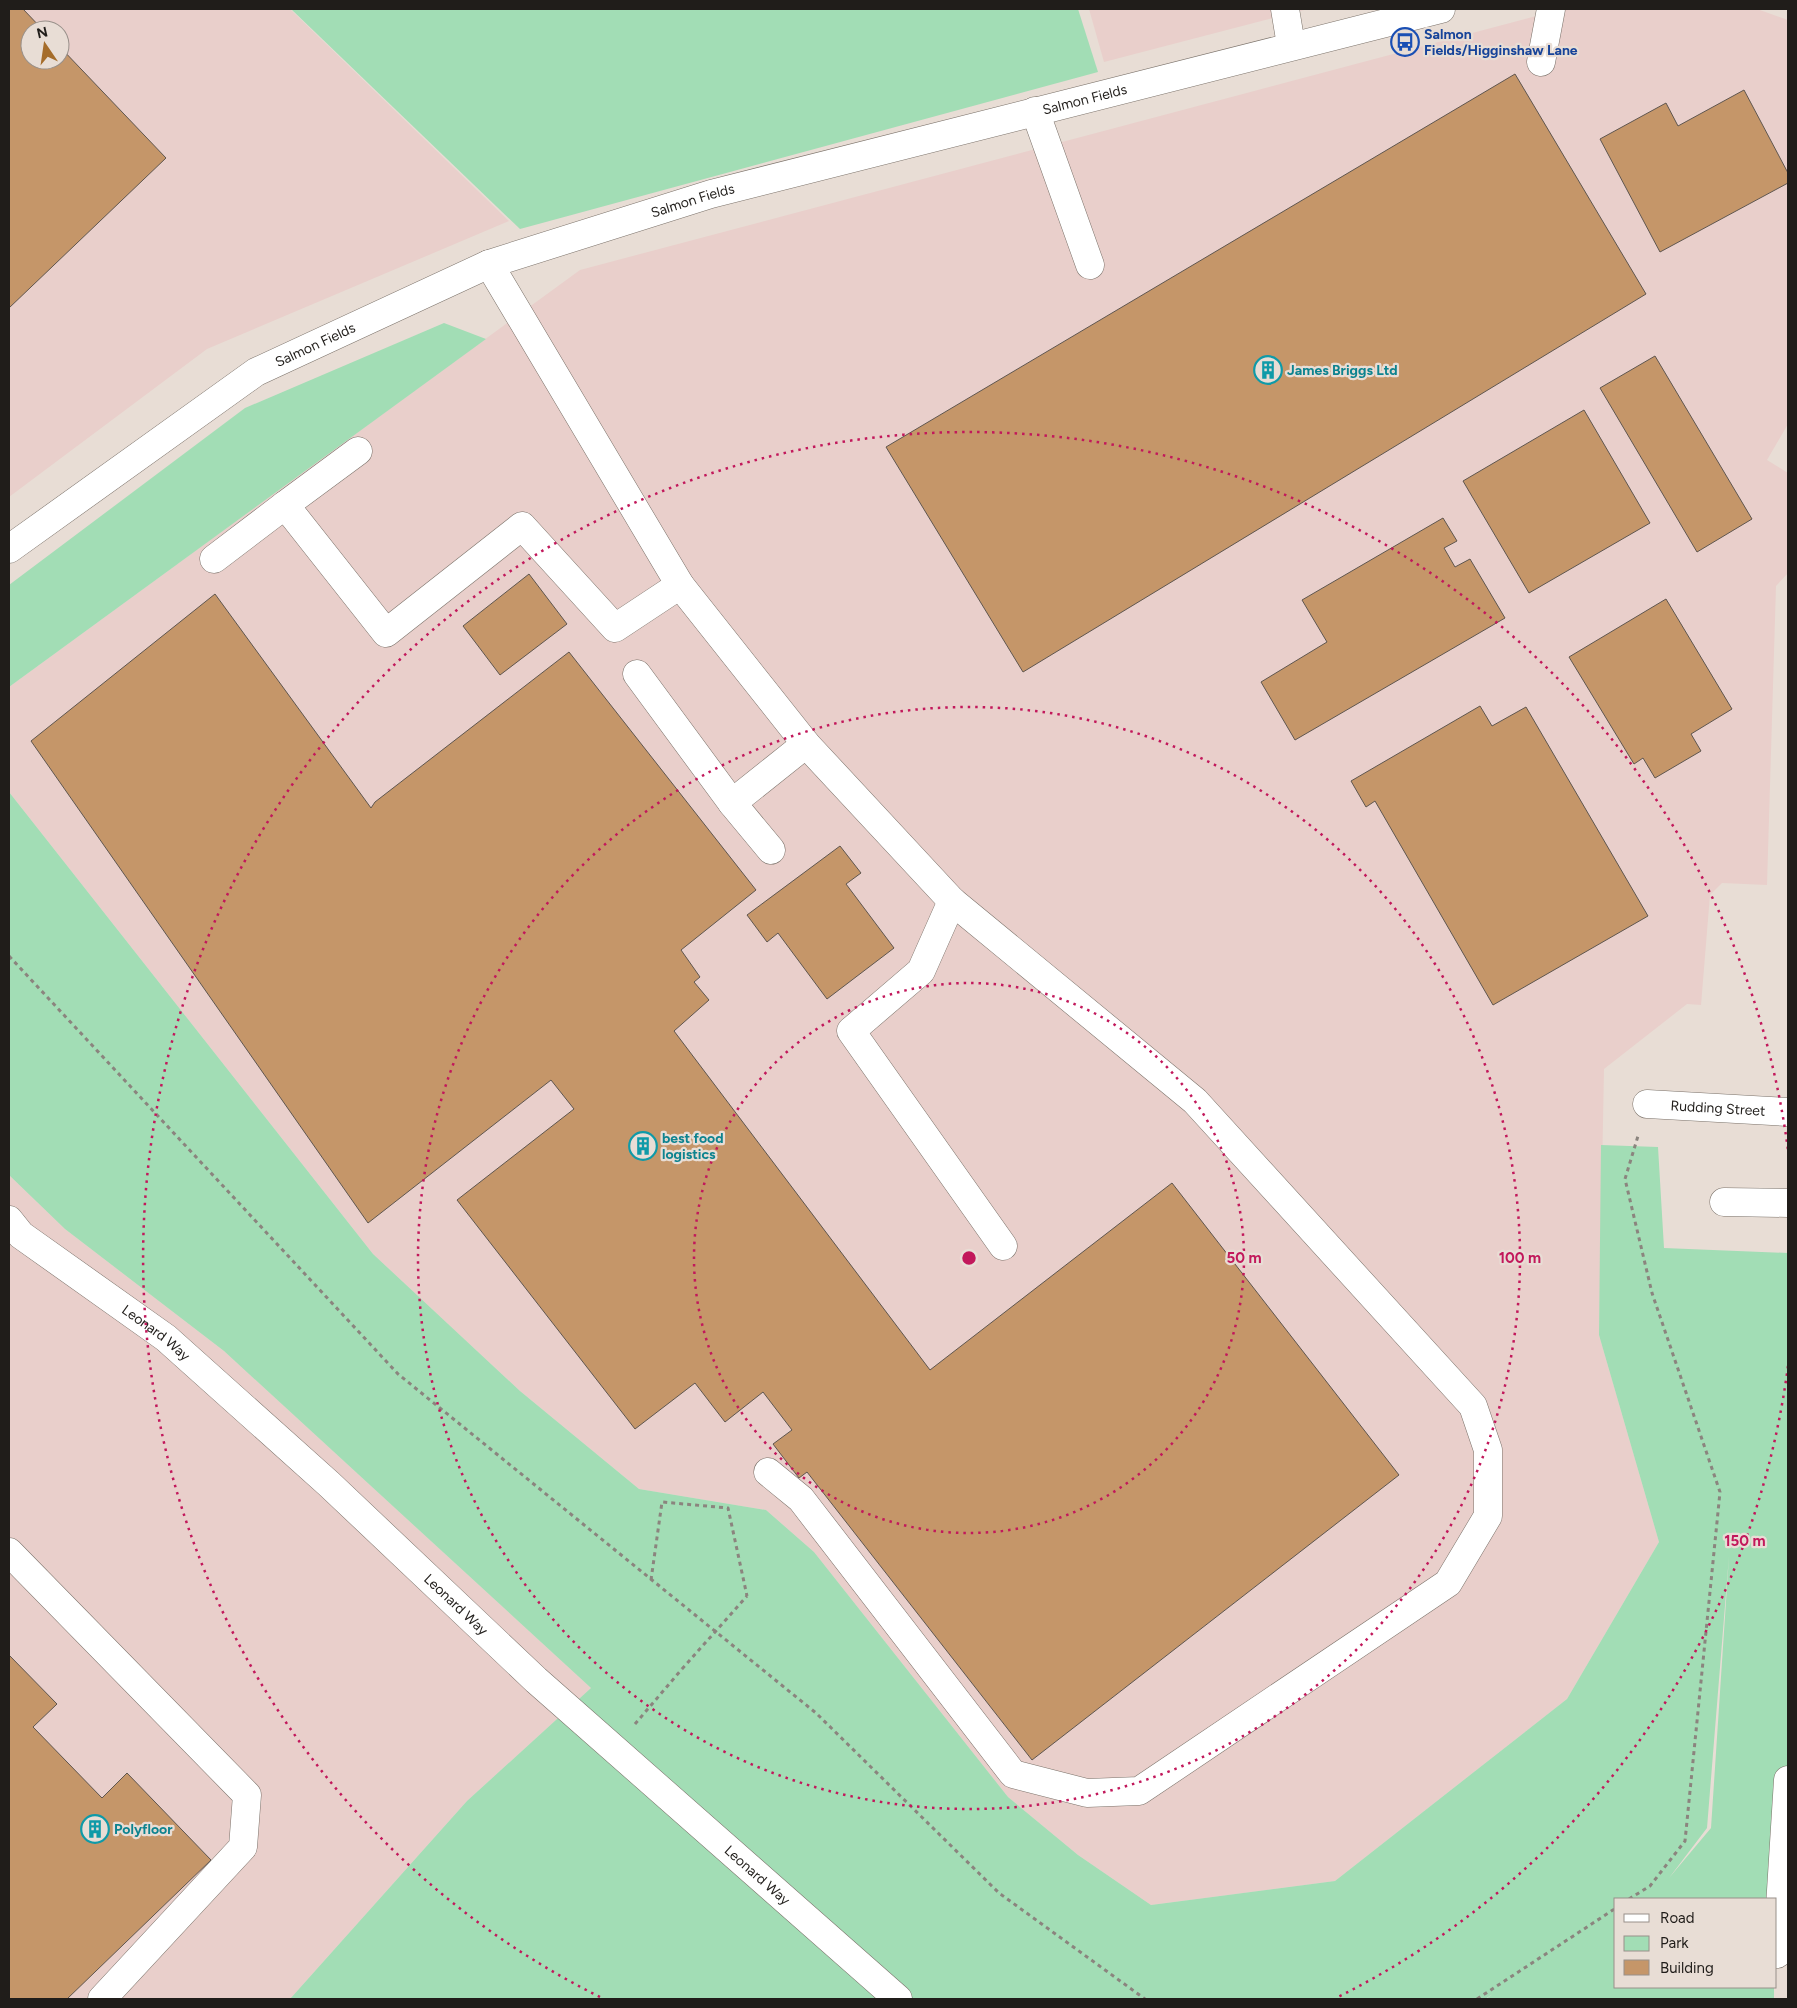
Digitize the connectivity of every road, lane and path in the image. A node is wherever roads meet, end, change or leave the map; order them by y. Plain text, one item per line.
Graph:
1 (1285, 9) edge
2 (1441, 9) edge
3 (1551, 9) edge
4 (1291, 45) junction
5 (1541, 62) dead end
6 (1035, 111) junction
7 (489, 264) junction
8 (1090, 265) dead end
9 (358, 451) dead end
10 (285, 505) junction
11 (9, 549) edge
12 (214, 559) dead end
13 (680, 585) junction
14 (637, 674) dead end
15 (806, 744) junction
16 (732, 803) junction
17 (771, 850) dead end
18 (952, 901) junction
19 (9, 956) edge
20 (1647, 1104) joint
21 (1788, 1112) edge
22 (1724, 1202) dead end
23 (1788, 1203) edge
24 (9, 1220) edge
25 (1003, 1246) dead end
26 (768, 1472) dead end
27 (9, 1552) edge
28 (651, 1580) junction
29 (614, 1749) junction
30 (1788, 1780) edge
31 (1631, 1898) edge
32 (1614, 1909) edge
33 (1781, 1939) edge
34 (102, 1999) edge
35 (898, 1999) edge
36 (1145, 1999) edge
37 (1477, 1999) edge

1 - 4 street
2 - 4 street, Salmon Fields
3 - 5 street
4 - 6 street, Salmon Fields
6 - 7 street, Salmon Fields
6 - 8 street
7 - 11 street, Salmon Fields
7 - 13 street
9 - 10 street
10 - 12 street
10 - 13 street
13 - 15 street
14 - 16 street
15 - 16 street
15 - 18 street
16 - 17 street
18 - 25 street
18 - 26 street
19 - 28 path
20 - 21 street, Rudding Street
20 - 31 path
22 - 23 street
24 - 29 street, Leonard Way
27 - 34 street
28 - 29 path, bridge
28 - 36 path
29 - 35 street, Leonard Way
30 - 33 street
32 - 37 path

